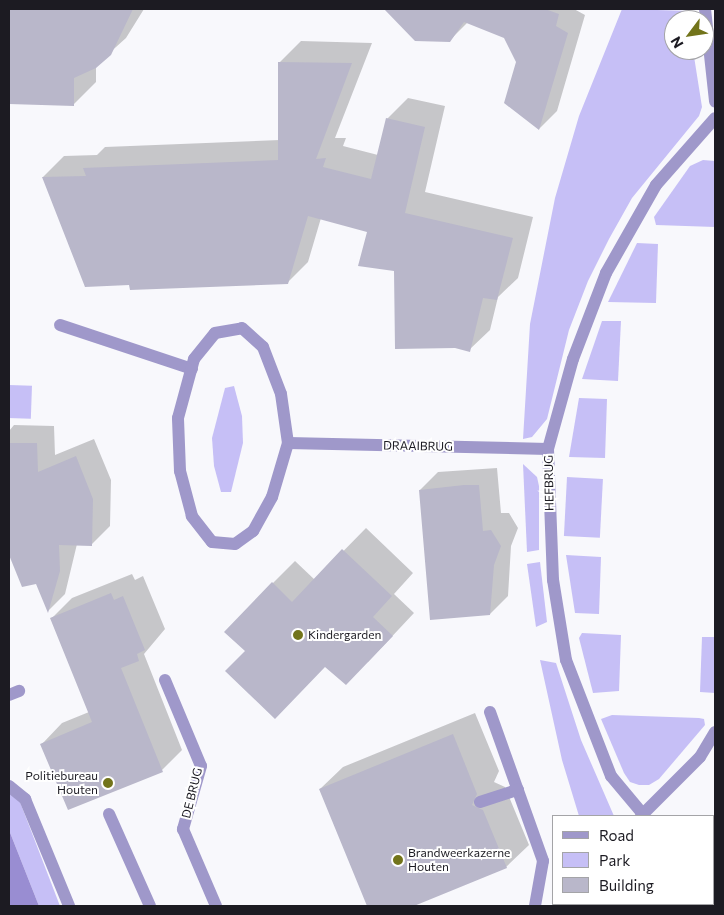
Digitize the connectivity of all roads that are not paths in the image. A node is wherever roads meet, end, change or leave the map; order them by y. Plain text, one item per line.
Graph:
1 (705, 9) edge
2 (715, 101) edge
3 (715, 118) edge
4 (60, 325) dead end
5 (192, 369) junction
6 (288, 443) junction
7 (548, 449) junction
8 (165, 680) dead end
9 (490, 712) dead end
10 (715, 732) edge
11 (9, 786) edge
12 (518, 790) junction
13 (480, 802) dead end
14 (109, 814) dead end
15 (641, 814) edge
16 (69, 906) edge
17 (150, 906) edge
18 (216, 906) edge
19 (535, 906) edge

1 - 2 street
3 - 7 street, HEFBRUG
4 - 5 street
5 - 6 street
5 - 6 street
6 - 7 street, DRAAIBRUG
7 - 15 street, HEFBRUG
8 - 18 street, DE BRUG
9 - 12 street
10 - 15 street, HEFBRUG
11 - 16 street
12 - 13 street
12 - 19 street
14 - 17 street

